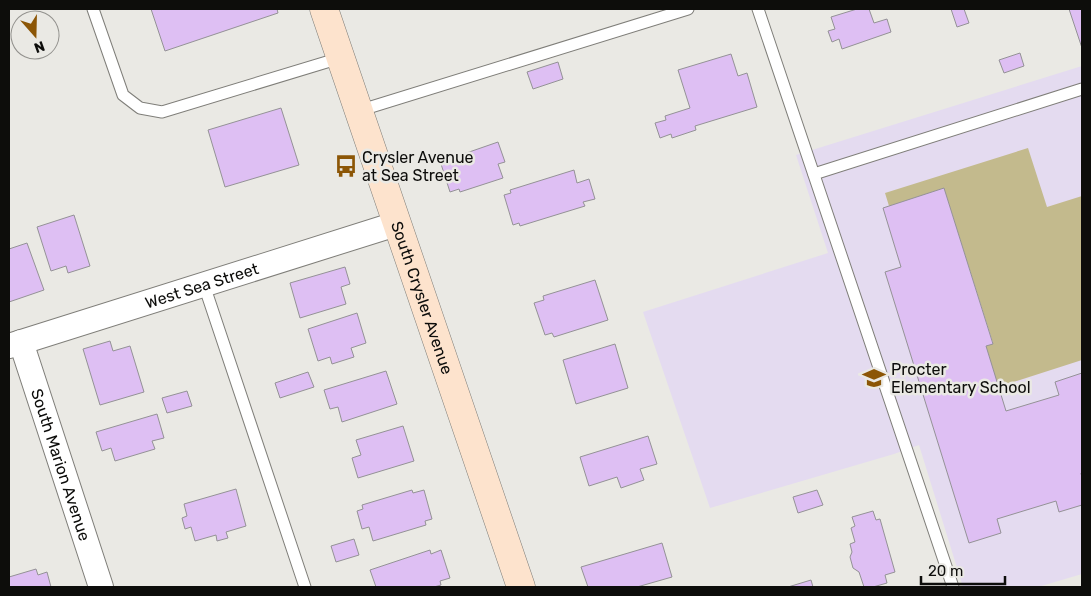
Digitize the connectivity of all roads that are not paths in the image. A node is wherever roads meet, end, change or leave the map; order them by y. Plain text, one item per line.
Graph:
1 (93, 9) edge
2 (324, 9) edge
3 (688, 9) edge
4 (758, 9) edge
5 (340, 58) junction
6 (1082, 90) edge
7 (358, 111) junction
8 (814, 174) junction
9 (396, 224) junction
10 (204, 285) junction
11 (15, 344) edge
12 (101, 587) edge
13 (304, 587) edge
14 (520, 587) edge
15 (953, 587) edge

1 - 5 lane
2 - 5 main road, South Crysler Avenue
3 - 7 lane
4 - 8 lane
5 - 7 main road, South Crysler Avenue
6 - 8 lane
7 - 9 main road, South Crysler Avenue
8 - 15 lane
9 - 10 street, West Sea Street
9 - 14 main road, South Crysler Avenue
10 - 11 street, West Sea Street
10 - 13 lane
11 - 12 street, South Marion Avenue

